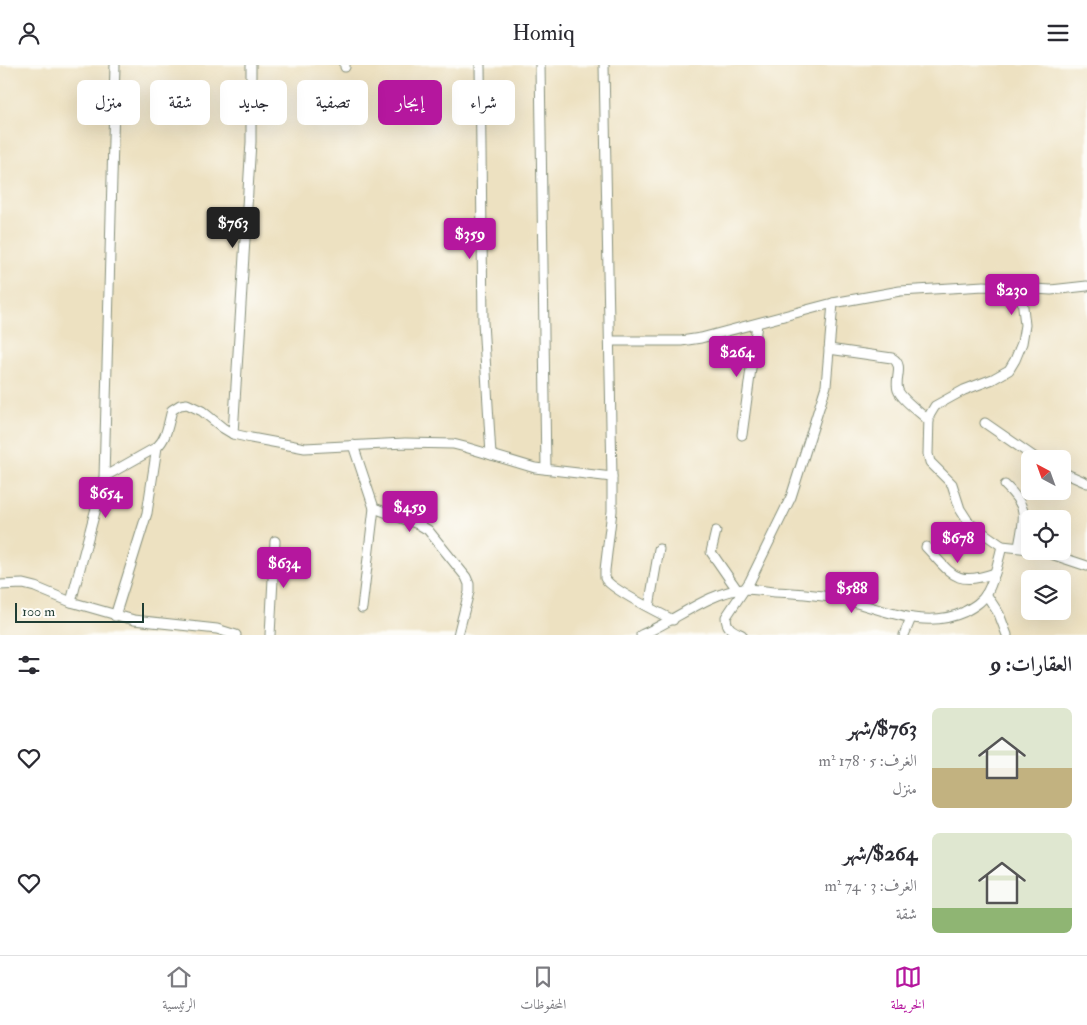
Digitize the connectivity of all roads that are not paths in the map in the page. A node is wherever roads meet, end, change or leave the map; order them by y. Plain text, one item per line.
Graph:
1 (114, 65) edge
2 (251, 65) edge
3 (480, 65) edge
4 (540, 65) edge
5 (604, 65) edge
6 (1087, 286) edge
7 (1021, 289) junction
8 (833, 303) junction
9 (757, 324) junction
10 (610, 341) junction
11 (829, 349) junction
12 (929, 421) junction
13 (985, 423) dead end
14 (233, 434) junction
15 (742, 435) dead end
16 (353, 445) junction
17 (157, 447) junction
18 (1024, 450) edge
19 (491, 455) junction
20 (546, 469) junction
21 (1071, 476) edge
22 (612, 477) junction
23 (104, 479) junction
24 (1087, 483) edge
25 (1005, 485) dead end
26 (374, 508) junction
27 (716, 531) dead end
28 (275, 541) dead end
29 (1002, 546) junction
30 (926, 547) dead end
31 (1019, 547) joint
32 (659, 549) dead end
33 (1069, 560) edge
34 (1087, 566) edge
35 (995, 573) junction
36 (0, 585) edge
37 (741, 590) junction
38 (986, 594) junction
39 (71, 602) junction
40 (648, 607) junction
41 (362, 608) dead end
42 (116, 615) junction
43 (911, 618) junction
44 (673, 620) junction
45 (236, 635) edge
46 (270, 635) edge
47 (458, 635) edge
48 (641, 635) edge
49 (742, 635) edge
50 (904, 635) edge
51 (1007, 635) edge

1 - 23 street
2 - 14 street
3 - 19 street
4 - 20 street
5 - 10 street
6 - 7 street
7 - 8 street
7 - 12 street
8 - 9 street
8 - 11 street
9 - 10 street
9 - 15 street
10 - 22 street
11 - 12 street
11 - 37 street
12 - 29 street
13 - 18 street
14 - 16 street
14 - 17 street
16 - 19 street
16 - 26 street
17 - 23 street
17 - 42 street
19 - 20 street
20 - 22 street
21 - 24 street
22 - 40 street
23 - 39 street
25 - 31 street
26 - 41 street
26 - 47 street
27 - 37 street
28 - 46 street
29 - 31 street
29 - 35 street
30 - 35 street
32 - 40 street
33 - 34 street
35 - 38 street
36 - 39 street
37 - 43 street
37 - 44 street
37 - 49 street
38 - 43 street
38 - 51 street
39 - 42 street
40 - 44 street
42 - 45 street
43 - 50 street
44 - 48 street

